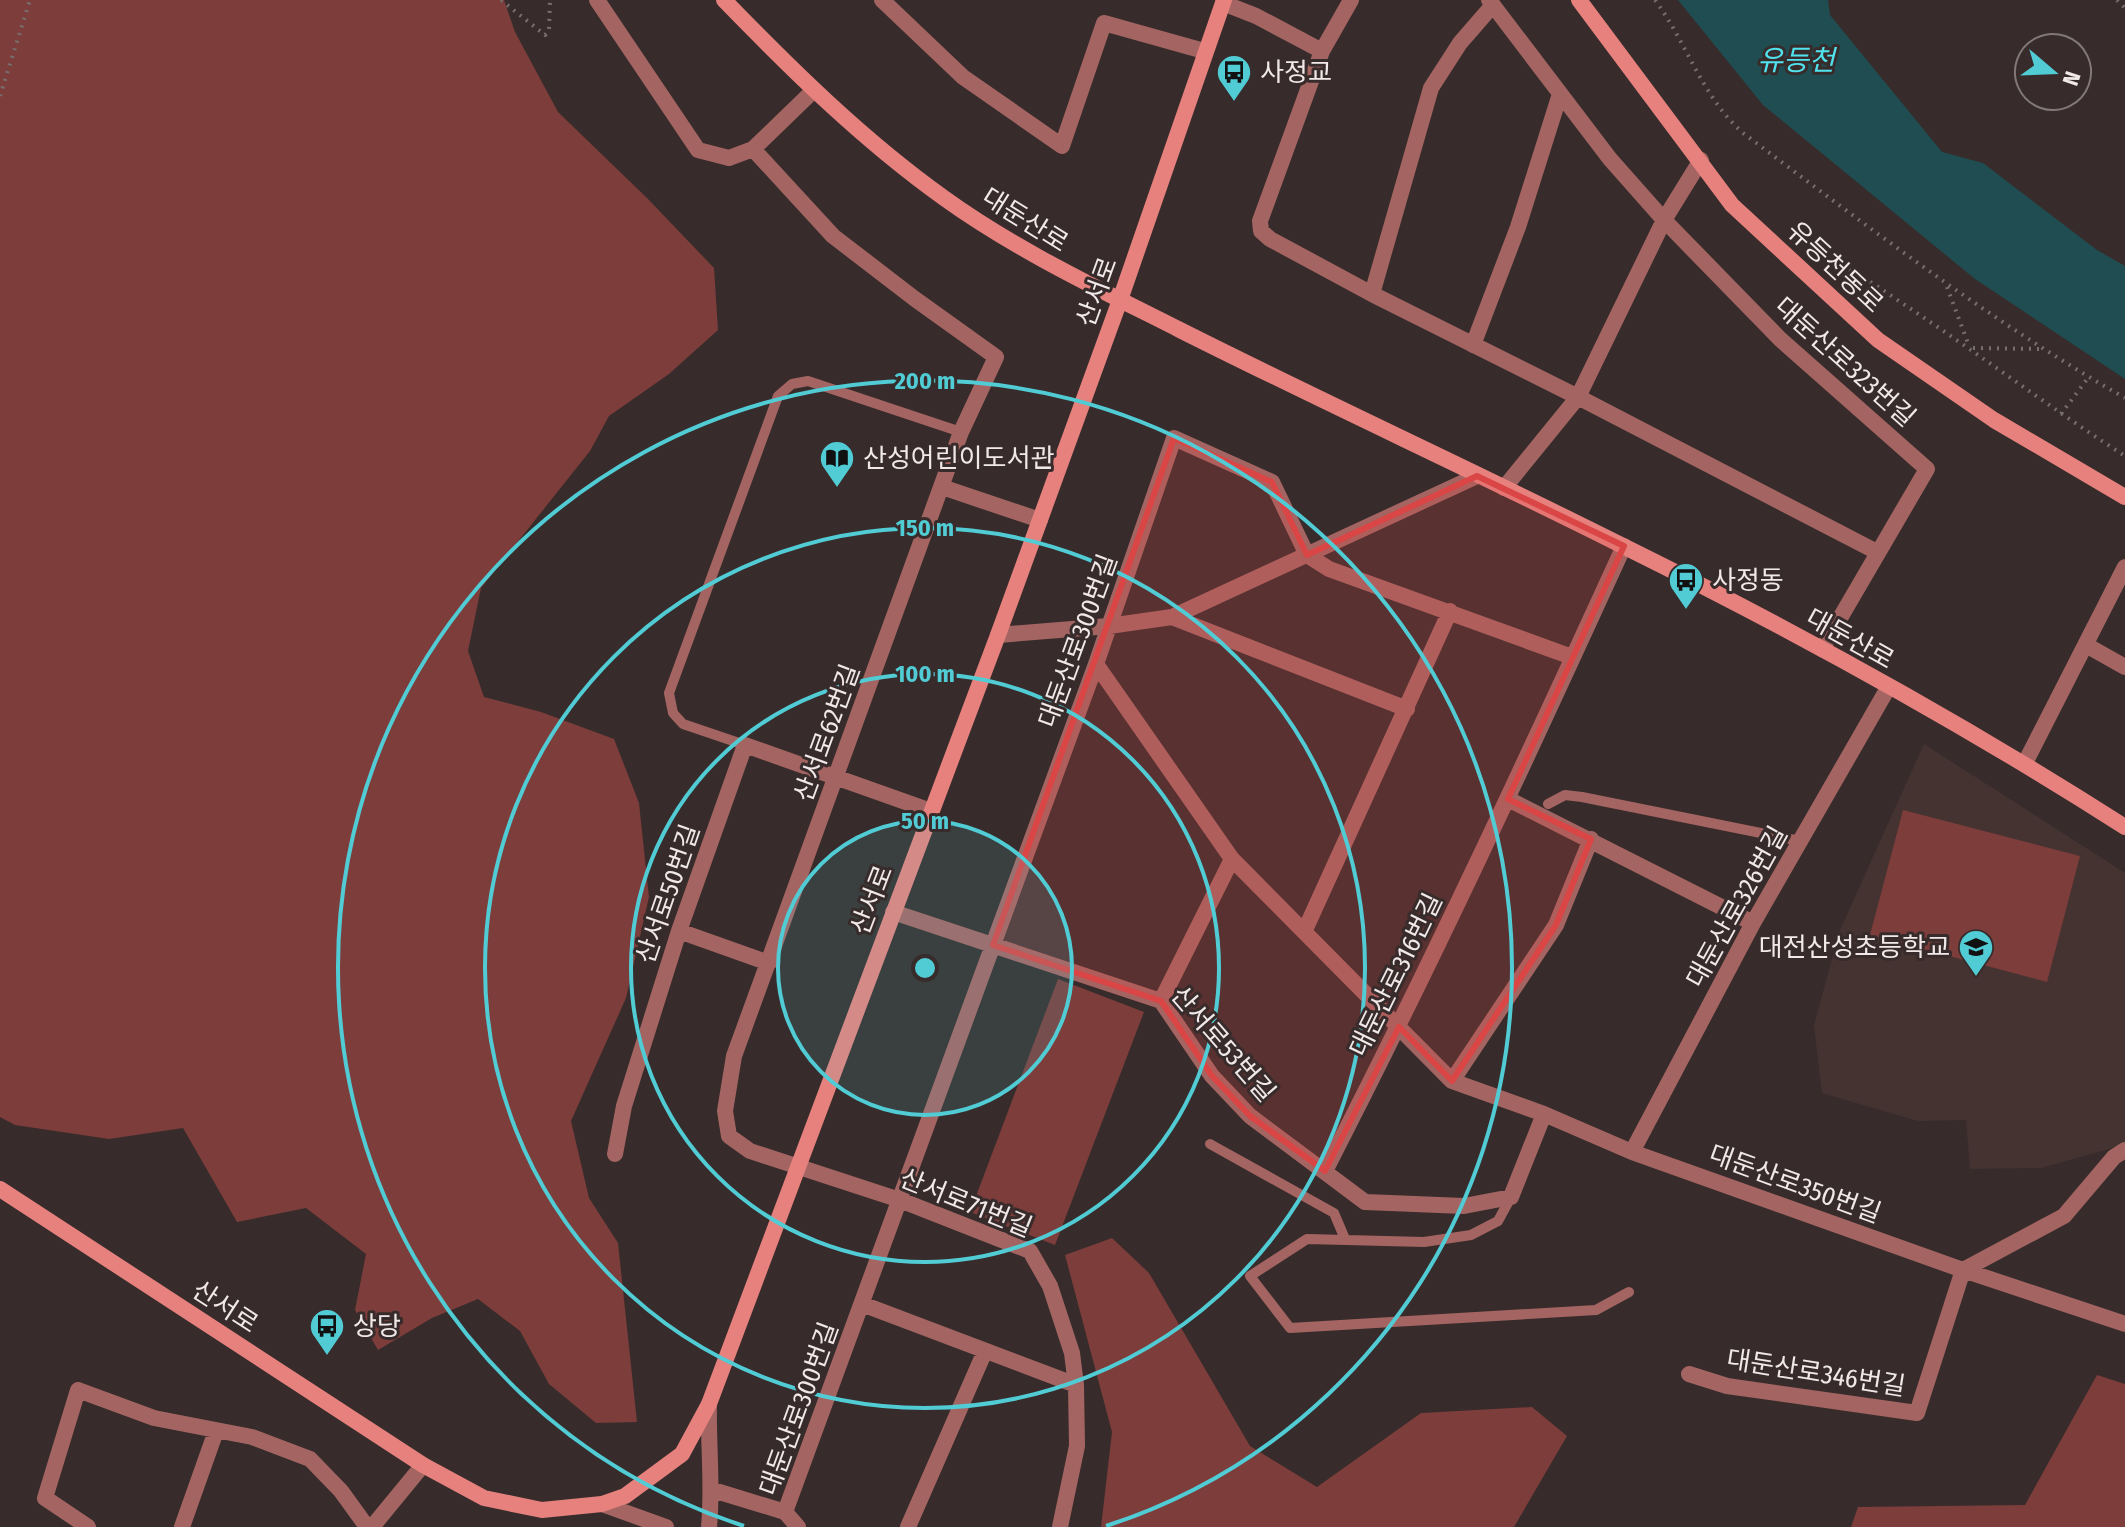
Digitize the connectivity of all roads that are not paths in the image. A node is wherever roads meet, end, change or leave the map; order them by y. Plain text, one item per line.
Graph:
1 (597, 0) edge
2 (724, 0) edge
3 (882, 0) edge
4 (1351, 0) edge
5 (1579, 0) edge
6 (1224, 2) edge
7 (1491, 3) edge
8 (1204, 51) junction
9 (1322, 51) junction
10 (813, 91) junction
11 (1560, 94) junction
12 (753, 149) junction
13 (1701, 160) junction
14 (1664, 220) junction
15 (1372, 294) junction
16 (1120, 300) junction
17 (1473, 345) junction
18 (1578, 397) junction
19 (961, 432) junction
20 (1477, 476) junction
21 (942, 487) junction
22 (1504, 488) junction
23 (2125, 497) edge
24 (1040, 520) junction
25 (1624, 546) junction
26 (1877, 552) junction
27 (1307, 555) junction
28 (2125, 567) edge
29 (1450, 611) junction
30 (1172, 617) junction
31 (1109, 626) junction
32 (998, 635) junction
33 (2086, 645) junction
34 (1822, 649) junction
35 (1572, 657) junction
36 (1096, 664) junction
37 (2125, 667) edge
38 (1888, 688) junction
39 (1407, 709) junction
40 (745, 745) junction
41 (2025, 763) junction
42 (837, 776) junction
43 (1508, 799) junction
44 (1548, 804) dead end
45 (931, 811) junction
46 (2125, 827) edge
47 (1591, 839) junction
48 (1800, 841) junction
49 (1232, 859) junction
50 (893, 912) junction
51 (1753, 923) junction
52 (1305, 930) junction
53 (679, 931) junction
54 (993, 945) junction
55 (769, 963) junction
56 (1161, 1001) junction
57 (1399, 1027) junction
58 (1452, 1081) junction
59 (1544, 1114) junction
60 (1210, 1144) dead end
61 (2125, 1150) edge
62 (1632, 1152) junction
63 (615, 1154) dead end
64 (797, 1166) junction
65 (1325, 1171) junction
66 (0, 1189) edge
67 (1511, 1197) junction
68 (900, 1200) junction
69 (1345, 1239) junction
70 (1963, 1270) junction
71 (1629, 1292) dead end
72 (862, 1304) junction
73 (2125, 1324) edge
74 (985, 1351) junction
75 (1689, 1374) dead end
76 (1076, 1385) junction
77 (709, 1404) junction
78 (216, 1431) junction
79 (423, 1465) junction
80 (713, 1490) junction
81 (602, 1504) junction
82 (785, 1512) junction
83 (88, 1527) edge
84 (182, 1527) edge
85 (369, 1527) edge
86 (666, 1527) edge
87 (709, 1527) edge
88 (798, 1527) edge
89 (908, 1527) edge
90 (1060, 1527) edge

1 - 12 street
2 - 10 main road, 대둔산로
3 - 8 street
4 - 9 street
5 - 13 main road, 유등천동로
6 - 8 main road, 산서로
6 - 9 street
7 - 11 street, 대둔산로323번길
7 - 15 street, 대둔산로323번길
8 - 16 main road, 산서로
9 - 15 street
10 - 12 street
10 - 16 main road, 대둔산로
11 - 14 street, 대둔산로323번길
11 - 17 street
12 - 19 street, 산서로62번길
13 - 14 street
13 - 23 main road, 유등천동로
14 - 18 street
14 - 26 street, 대둔산로323번길
15 - 17 street
16 - 20 main road, 대둔산로
16 - 24 main road, 산서로
17 - 18 street
18 - 22 street
18 - 26 street
19 - 21 street, 산서로62번길
19 - 40 lane
20 - 22 main road, 대둔산로
20 - 27 street
21 - 24 street
21 - 42 street, 산서로62번길
22 - 25 main road, 대둔산로
24 - 32 main road, 산서로
25 - 34 main road, 대둔산로
25 - 35 street, 대둔산로316번길
26 - 34 street, 대둔산로323번길
27 - 29 street
27 - 30 street
27 - 31 street, 대둔산로300번길
28 - 33 street
29 - 35 street
29 - 39 street
30 - 31 street
30 - 39 street
31 - 32 street
31 - 36 street, 대둔산로300번길
32 - 45 main road, 산서로
33 - 37 street
33 - 41 street
34 - 38 main road, 대둔산로
35 - 43 street, 대둔산로316번길
36 - 49 street, 대둔산로350번길
36 - 54 street, 대둔산로300번길
38 - 41 main road, 대둔산로
38 - 48 street, 대둔산로326번길
39 - 52 street
40 - 42 street
40 - 53 street, 산서로50번길
41 - 46 main road, 대둔산로
42 - 45 street
42 - 55 street, 산서로62번길
43 - 47 street
43 - 57 street, 대둔산로316번길
44 - 48 lane
45 - 50 main road, 산서로
47 - 51 street
47 - 58 street
48 - 51 street, 대둔산로326번길
49 - 52 street, 대둔산로350번길
49 - 56 street
50 - 54 street, 산서로53번길
50 - 64 main road, 산서로
51 - 62 street, 대둔산로326번길
52 - 57 street, 대둔산로350번길
53 - 55 street
53 - 63 street, 산서로50번길
54 - 56 street, 산서로53번길
54 - 68 street, 대둔산로300번길
55 - 64 street, 산서로62번길
56 - 65 street, 산서로53번길
57 - 58 street, 대둔산로350번길
57 - 65 street, 대둔산로316번길
58 - 59 street, 대둔산로350번길
59 - 62 street, 대둔산로350번길
59 - 67 street
60 - 69 lane
61 - 70 street
62 - 70 street, 대둔산로350번길
64 - 68 street, 산서로71번길
64 - 77 main road, 산서로
65 - 67 street, 산서로53번길
66 - 79 main road, 산서로
67 - 69 lane
68 - 72 street, 대둔산로300번길
68 - 76 street, 산서로71번길
69 - 71 lane
70 - 73 street, 대둔산로350번길
70 - 75 street, 대둔산로346번길
72 - 74 street, 대둔산로300번길
72 - 82 street, 대둔산로300번길
74 - 76 street, 대둔산로300번길
74 - 89 street
76 - 90 street, 산서로71번길
77 - 80 street
77 - 81 main road, 산서로
78 - 83 street
78 - 84 street
78 - 85 street
79 - 81 main road, 산서로
79 - 85 street
80 - 82 street
80 - 87 street
81 - 86 street
82 - 88 street, 대둔산로300번길

